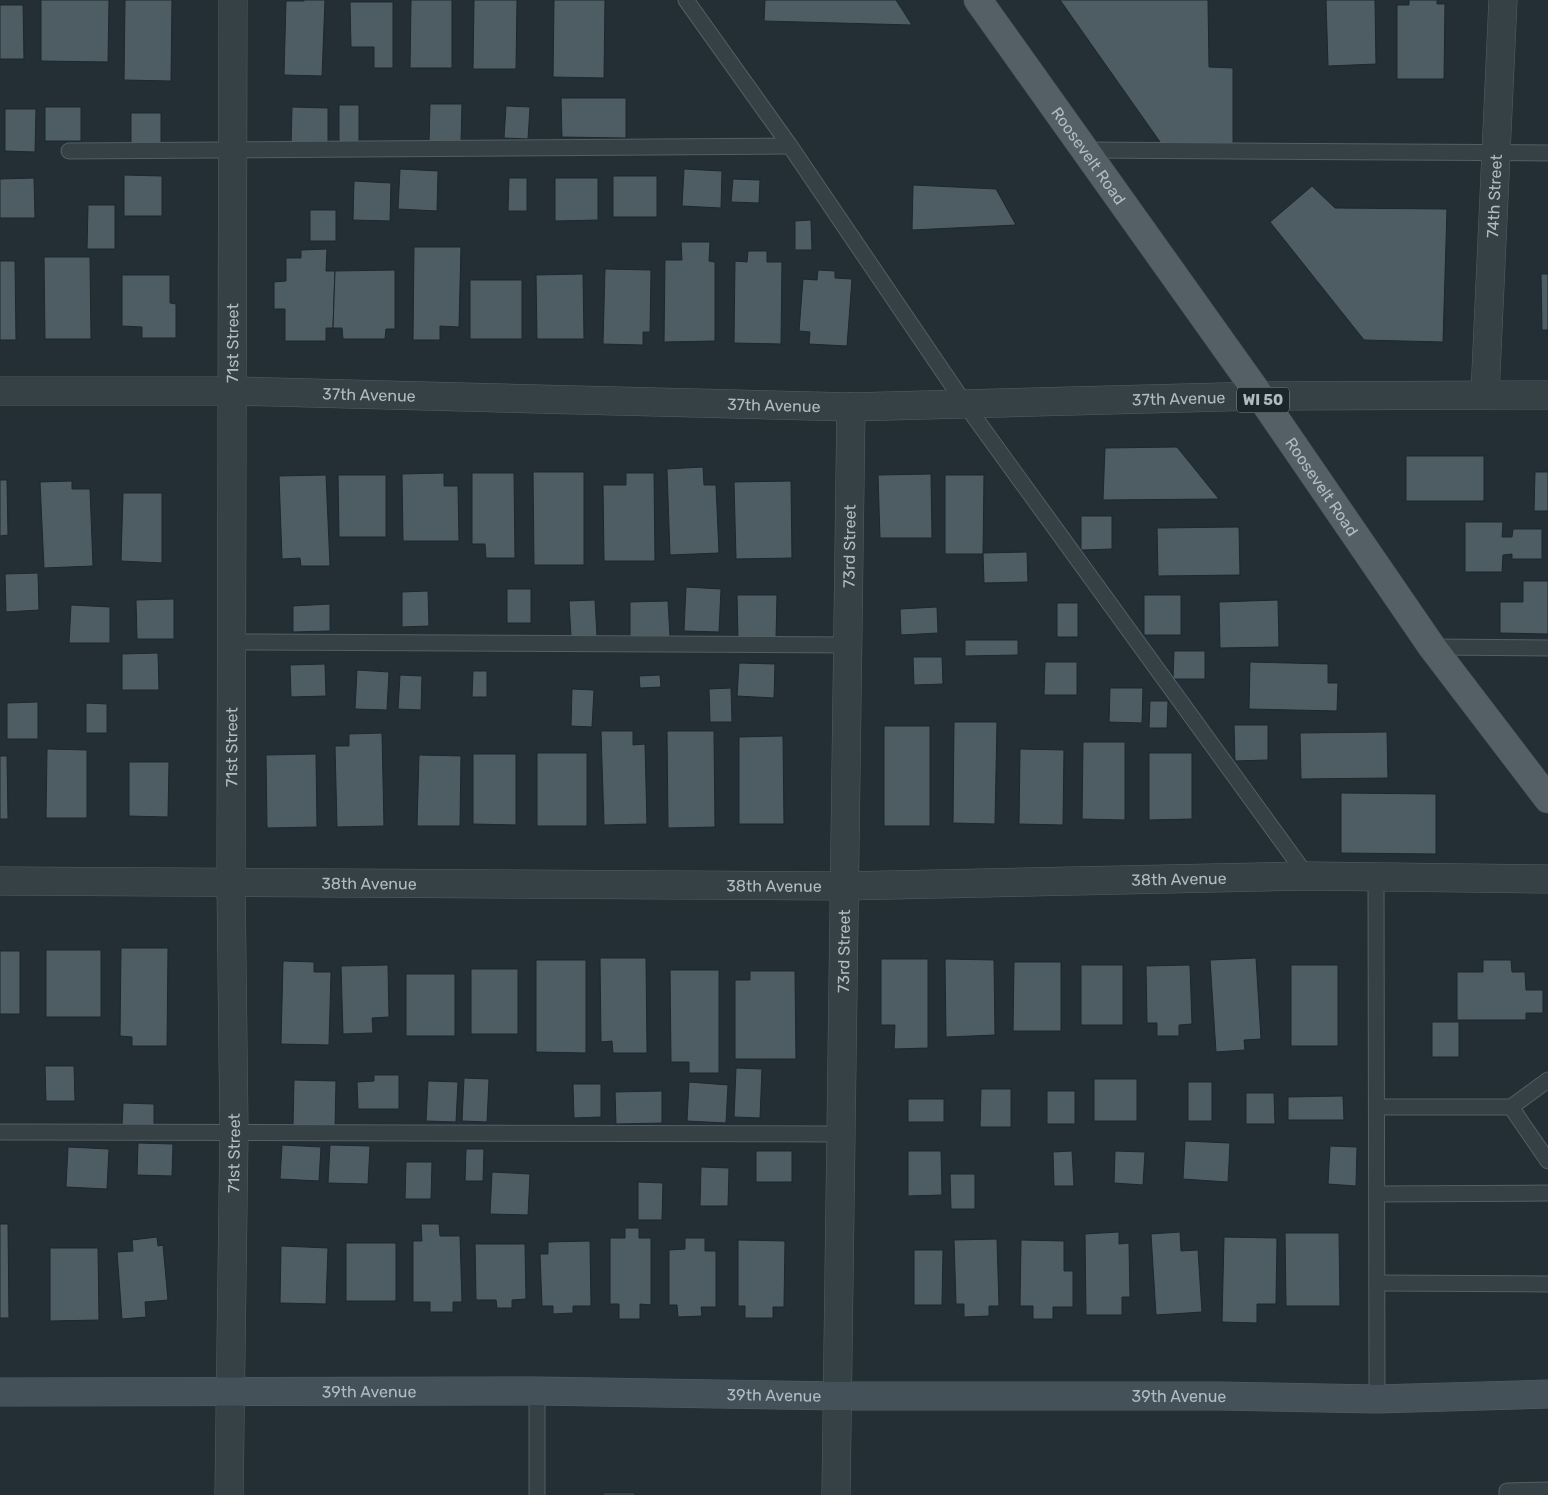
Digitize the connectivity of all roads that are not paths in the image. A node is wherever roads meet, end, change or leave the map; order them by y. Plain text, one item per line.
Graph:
1 (233, 0) edge
2 (686, 0) edge
3 (978, 0) edge
4 (1502, 0) edge
5 (790, 146) junction
6 (233, 150) junction
7 (1085, 150) junction
8 (69, 151) dead end
9 (1496, 152) junction
10 (1548, 152) edge
11 (0, 391) edge
12 (232, 391) junction
13 (1485, 394) junction
14 (1548, 395) edge
15 (1260, 396) junction
16 (965, 404) junction
17 (850, 407) junction
18 (232, 642) junction
19 (848, 645) junction
20 (1432, 647) junction
21 (1548, 648) edge
22 (1548, 799) edge
23 (1307, 876) junction
24 (1376, 877) junction
25 (1548, 879) edge
26 (0, 881) edge
27 (231, 882) junction
28 (844, 886) junction
29 (1548, 1080) edge
30 (1377, 1106) junction
31 (1511, 1107) junction
32 (0, 1132) edge
33 (234, 1132) junction
34 (841, 1134) junction
35 (1548, 1160) edge
36 (1548, 1193) edge
37 (1377, 1194) junction
38 (1377, 1283) junction
39 (1548, 1284) edge
40 (537, 1391) junction
41 (0, 1392) edge
42 (230, 1393) junction
43 (1548, 1394) edge
44 (837, 1396) junction
45 (1377, 1399) junction
46 (1548, 1490) edge
47 (229, 1495) edge
48 (537, 1495) edge
49 (836, 1495) edge
50 (1507, 1495) edge

1 - 6 street, 71st Street
2 - 5 lane
3 - 7 main road, Roosevelt Road / WI 50
4 - 9 street, 74th Street
5 - 6 lane
5 - 16 lane
6 - 8 lane
6 - 12 street, 71st Street
7 - 9 lane
7 - 15 main road, Roosevelt Road / WI 50
9 - 10 lane
9 - 13 street, 74th Street
11 - 12 street, 37th Avenue
12 - 17 street, 37th Avenue
12 - 18 street, 71st Street
13 - 14 street, 37th Avenue
13 - 15 street, 37th Avenue
15 - 16 street, 37th Avenue
15 - 20 main road, Roosevelt Road / WI 50
16 - 17 street, 37th Avenue
16 - 23 lane
17 - 19 street, 73rd Street
18 - 19 lane
18 - 27 street, 71st Street
19 - 28 street, 73rd Street
20 - 21 lane
20 - 22 main road, Roosevelt Road / WI 50
23 - 24 street, 38th Avenue
23 - 28 street, 38th Avenue
24 - 25 street, 38th Avenue
24 - 30 lane
26 - 27 street, 38th Avenue
27 - 28 street, 38th Avenue
27 - 33 street, 71st Street
28 - 34 street, 73rd Street
29 - 31 lane
30 - 31 lane
30 - 37 lane
31 - 35 lane
32 - 33 lane
33 - 34 lane
33 - 42 street, 71st Street
34 - 44 street, 73rd Street
36 - 37 lane
37 - 38 lane
38 - 39 lane
38 - 45 lane
40 - 42 main road, 39th Avenue
40 - 44 main road, 39th Avenue
40 - 48 lane
41 - 42 main road, 39th Avenue
42 - 47 street, 71st Street
43 - 45 main road, 39th Avenue
44 - 45 main road, 39th Avenue
44 - 49 street, 73rd Street
46 - 50 lane

